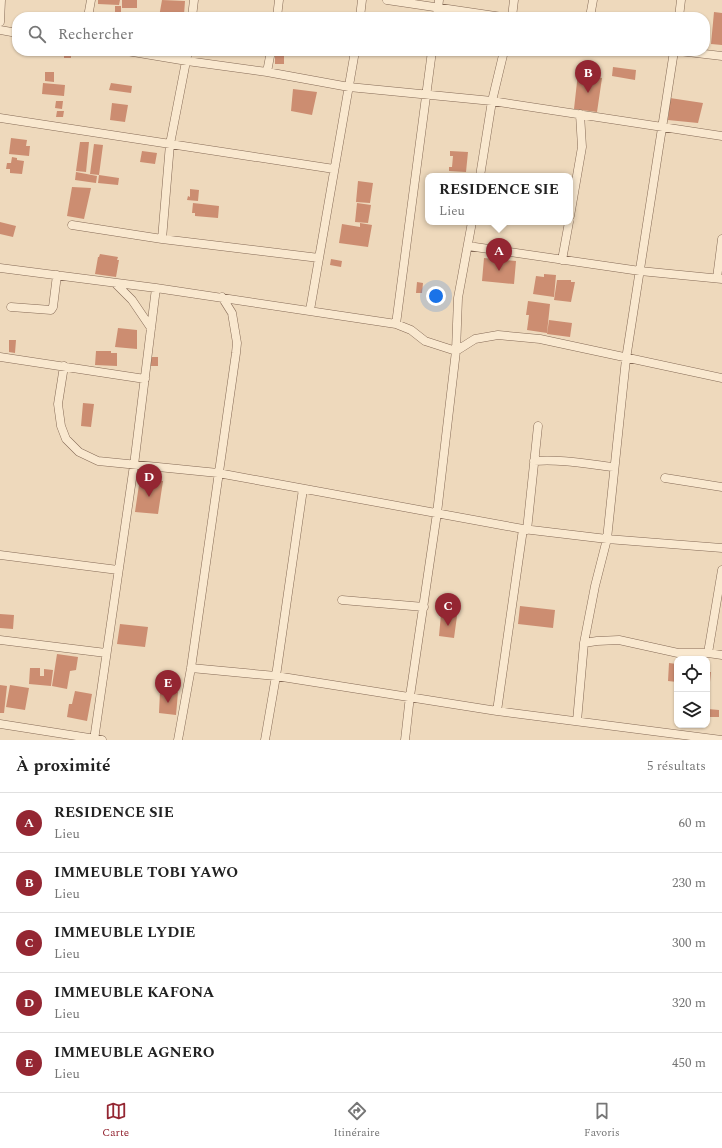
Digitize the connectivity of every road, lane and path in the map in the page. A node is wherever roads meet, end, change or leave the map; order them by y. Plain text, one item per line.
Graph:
1 (1, 0) edge
2 (91, 0) edge
3 (194, 0) edge
4 (279, 0) edge
5 (362, 0) edge
6 (387, 0) edge
7 (514, 0) edge
8 (593, 0) edge
9 (681, 0) edge
10 (439, 4) edge
11 (89, 12) edge
12 (193, 12) edge
13 (277, 12) edge
14 (361, 12) edge
15 (478, 12) edge
16 (513, 12) edge
17 (591, 12) edge
18 (680, 12) edge
19 (0, 22) edge
20 (0, 30) edge
21 (12, 32) edge
22 (710, 55) edge
23 (157, 56) edge
24 (188, 56) edge
25 (270, 56) edge
26 (354, 56) edge
27 (431, 56) edge
28 (503, 56) edge
29 (673, 56) edge
30 (722, 56) edge
31 (187, 61) junction
32 (267, 72) junction
33 (349, 87) junction
34 (427, 95) junction
35 (492, 101) junction
36 (580, 114) junction
37 (0, 118) edge
38 (662, 127) junction
39 (722, 136) edge
40 (170, 144) junction
41 (334, 169) junction
42 (480, 173) edge
43 (573, 199) edge
44 (72, 225) dead end
45 (472, 225) edge
46 (568, 225) edge
47 (162, 238) junction
48 (722, 239) edge
49 (468, 246) junction
50 (319, 258) junction
51 (562, 260) junction
52 (0, 268) edge
53 (640, 271) junction
54 (56, 275) junction
55 (719, 278) edge
56 (116, 283) junction
57 (156, 288) junction
58 (222, 298) junction
59 (11, 307) dead end
60 (310, 310) junction
61 (396, 324) junction
62 (151, 328) junction
63 (456, 351) junction
64 (0, 357) edge
65 (626, 359) junction
66 (64, 366) junction
67 (722, 378) edge
68 (145, 379) junction
69 (538, 426) dead end
70 (534, 461) junction
71 (134, 465) junction
72 (614, 467) junction
73 (218, 474) junction
74 (665, 478) dead end
75 (722, 487) edge
76 (303, 489) junction
77 (438, 513) junction
78 (525, 529) junction
79 (606, 539) junction
80 (722, 548) edge
81 (0, 556) edge
82 (118, 570) junction
83 (722, 570) edge
84 (342, 600) dead end
85 (424, 607) junction
86 (0, 640) edge
87 (584, 643) junction
88 (106, 653) junction
89 (708, 653) junction
90 (722, 655) edge
91 (191, 668) junction
92 (276, 676) junction
93 (410, 696) junction
94 (497, 711) junction
95 (577, 721) junction
96 (0, 724) edge
97 (698, 738) edge
98 (97, 740) edge
99 (178, 740) edge
100 (265, 740) edge
101 (405, 740) edge
102 (722, 740) edge

1 - 19 street
2 - 11 street
3 - 12 street
4 - 13 street
5 - 14 street
6 - 10 street
7 - 16 street
8 - 17 street
9 - 18 street
10 - 15 street
20 - 21 street
22 - 30 street
23 - 31 street
24 - 31 street
25 - 32 street
26 - 33 street
27 - 34 street
28 - 35 street
29 - 38 street
31 - 32 street
31 - 40 street
32 - 33 street
33 - 34 street
33 - 41 street
34 - 35 street
34 - 61 street
35 - 36 street
35 - 42 street
36 - 38 street
36 - 43 street
37 - 40 street
38 - 39 street
38 - 53 street
40 - 41 street
40 - 47 street
41 - 50 street
44 - 47 street
45 - 49 street
46 - 51 street
47 - 50 street
48 - 55 street
49 - 51 street
49 - 63 street
50 - 60 street
51 - 53 street
52 - 54 street
53 - 55 street
53 - 65 street
54 - 56 street
54 - 59 street
56 - 57 street
56 - 62 street
57 - 58 street
57 - 62 street
58 - 60 street
58 - 73 street
60 - 61 street
61 - 63 street
62 - 68 street
63 - 65 street
63 - 77 street
64 - 66 street
65 - 67 street
65 - 72 street
66 - 68 street
66 - 71 street
68 - 71 street
69 - 70 street
70 - 72 street
70 - 78 street
71 - 73 street
71 - 82 street
72 - 79 street
73 - 76 street
73 - 91 street
74 - 75 street
76 - 77 street
76 - 92 street
77 - 78 street
77 - 85 street
78 - 79 street
78 - 94 street
79 - 80 street
79 - 87 street
81 - 82 street
82 - 88 street
83 - 89 street
84 - 85 street
85 - 93 street
86 - 88 street
87 - 89 street
87 - 95 street
88 - 98 street
89 - 90 street
91 - 92 street
91 - 99 street
92 - 93 street
92 - 100 street
93 - 94 street
93 - 101 street
94 - 95 street
95 - 97 street
96 - 98 street
97 - 102 street

